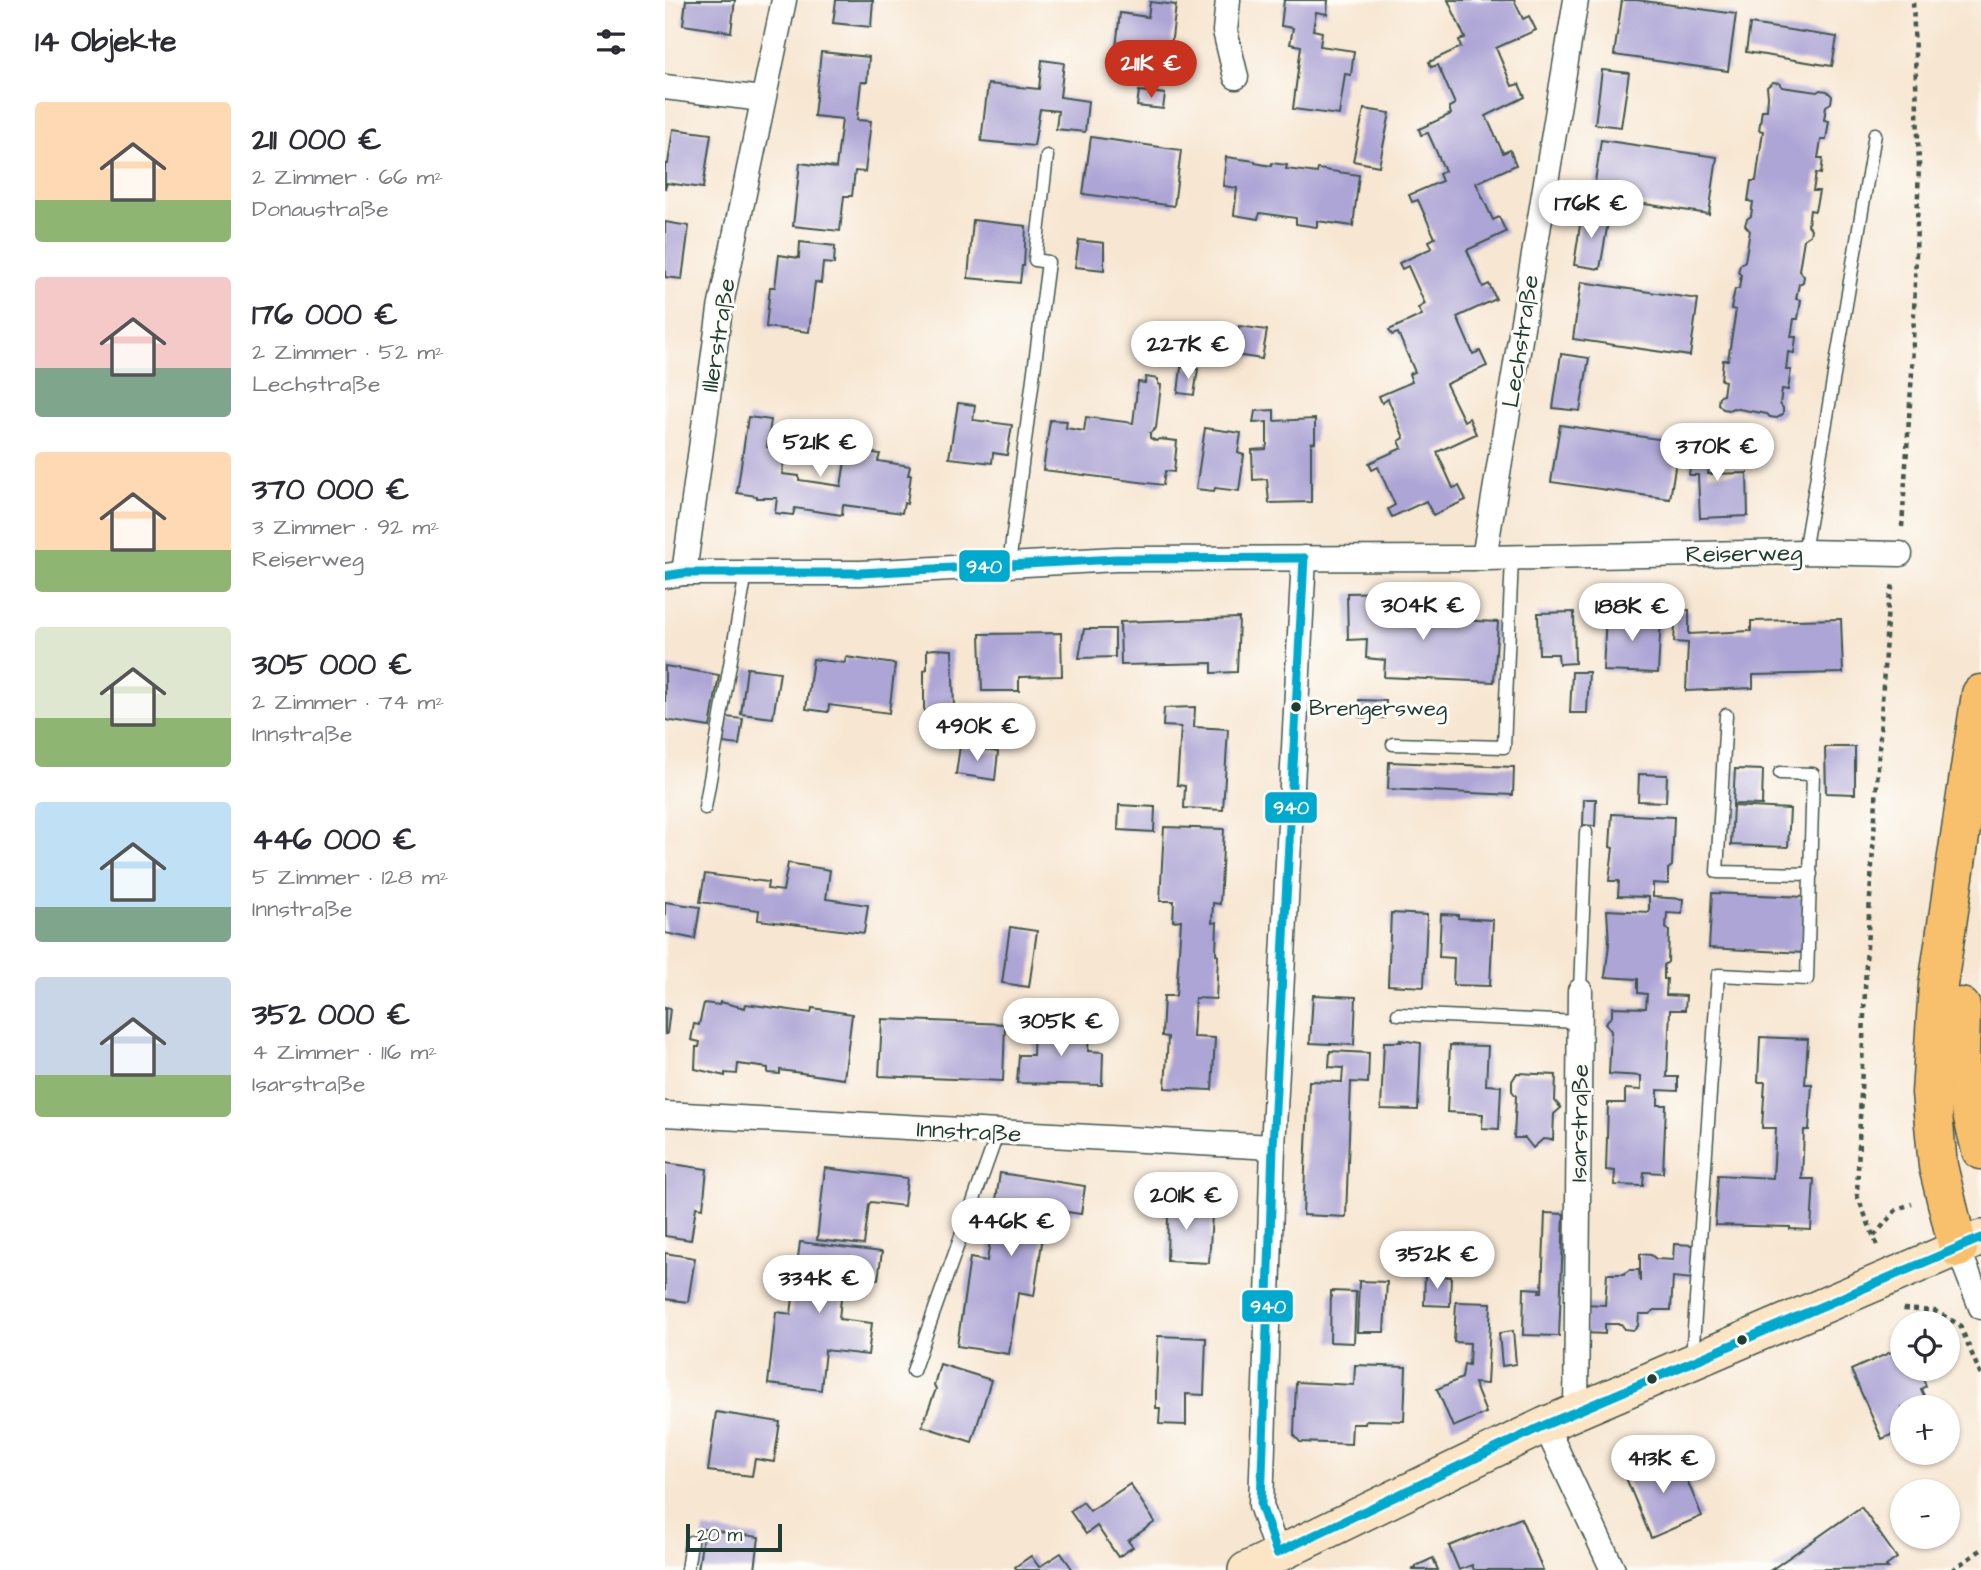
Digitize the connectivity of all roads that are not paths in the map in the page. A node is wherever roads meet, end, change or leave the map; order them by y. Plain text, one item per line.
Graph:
1 (783, 0) edge
2 (1228, 0) edge
3 (1576, 0) edge
4 (1236, 77) dead end
5 (665, 86) edge
6 (762, 99) junction
7 (1875, 134) dead end
8 (1047, 156) dead end
9 (1804, 552) junction
10 (1900, 554) road end
11 (1304, 558) junction
12 (1484, 558) junction
13 (1512, 558) junction
14 (1009, 565) junction
15 (746, 573) junction
16 (674, 575) edge
17 (1981, 694) edge
18 (1726, 715) dead end
19 (1393, 744) dead end
20 (1780, 773) dead end
21 (705, 808) dead end
22 (1586, 832) dead end
23 (1981, 862) edge
24 (1811, 874) junction
25 (1580, 991) joint
26 (1398, 1014) dead end
27 (1580, 1022) junction
28 (1974, 1100) edge
29 (665, 1114) edge
30 (998, 1132) junction
31 (1273, 1147) junction
32 (1981, 1150) edge
33 (1969, 1243) edge
34 (1981, 1307) edge
35 (1692, 1363) junction
36 (913, 1371) dead end
37 (1561, 1420) junction
38 (691, 1542) dead end
39 (1277, 1553) junction
40 (687, 1570) edge
41 (1247, 1570) edge
42 (1612, 1570) edge

1 - 6 street, Illerstraße
2 - 4 street
3 - 12 street, Lechstraße
5 - 6 street
6 - 16 street, Illerstraße
7 - 9 lane
8 - 14 lane
9 - 10 street, Reiserweg
9 - 13 street, Reiserweg
11 - 12 street, Reiserweg
11 - 14 street, Reiserweg
11 - 31 street
12 - 13 street, Reiserweg
13 - 19 lane
14 - 15 street, Reiserweg
15 - 16 street, Reiserweg
15 - 21 lane
17 - 33 highway
18 - 24 lane
20 - 24 lane
22 - 25 lane, Isarstraße
23 - 28 highway
24 - 35 lane
25 - 27 street, Isarstraße
26 - 27 lane
27 - 37 street, Isarstraße
28 - 32 highway
29 - 30 street, Innstraße
30 - 31 street, Innstraße
30 - 36 lane
31 - 39 street
33 - 34 street
33 - 35 main road
35 - 37 main road
37 - 39 main road
37 - 42 street
38 - 40 lane
39 - 41 main road

